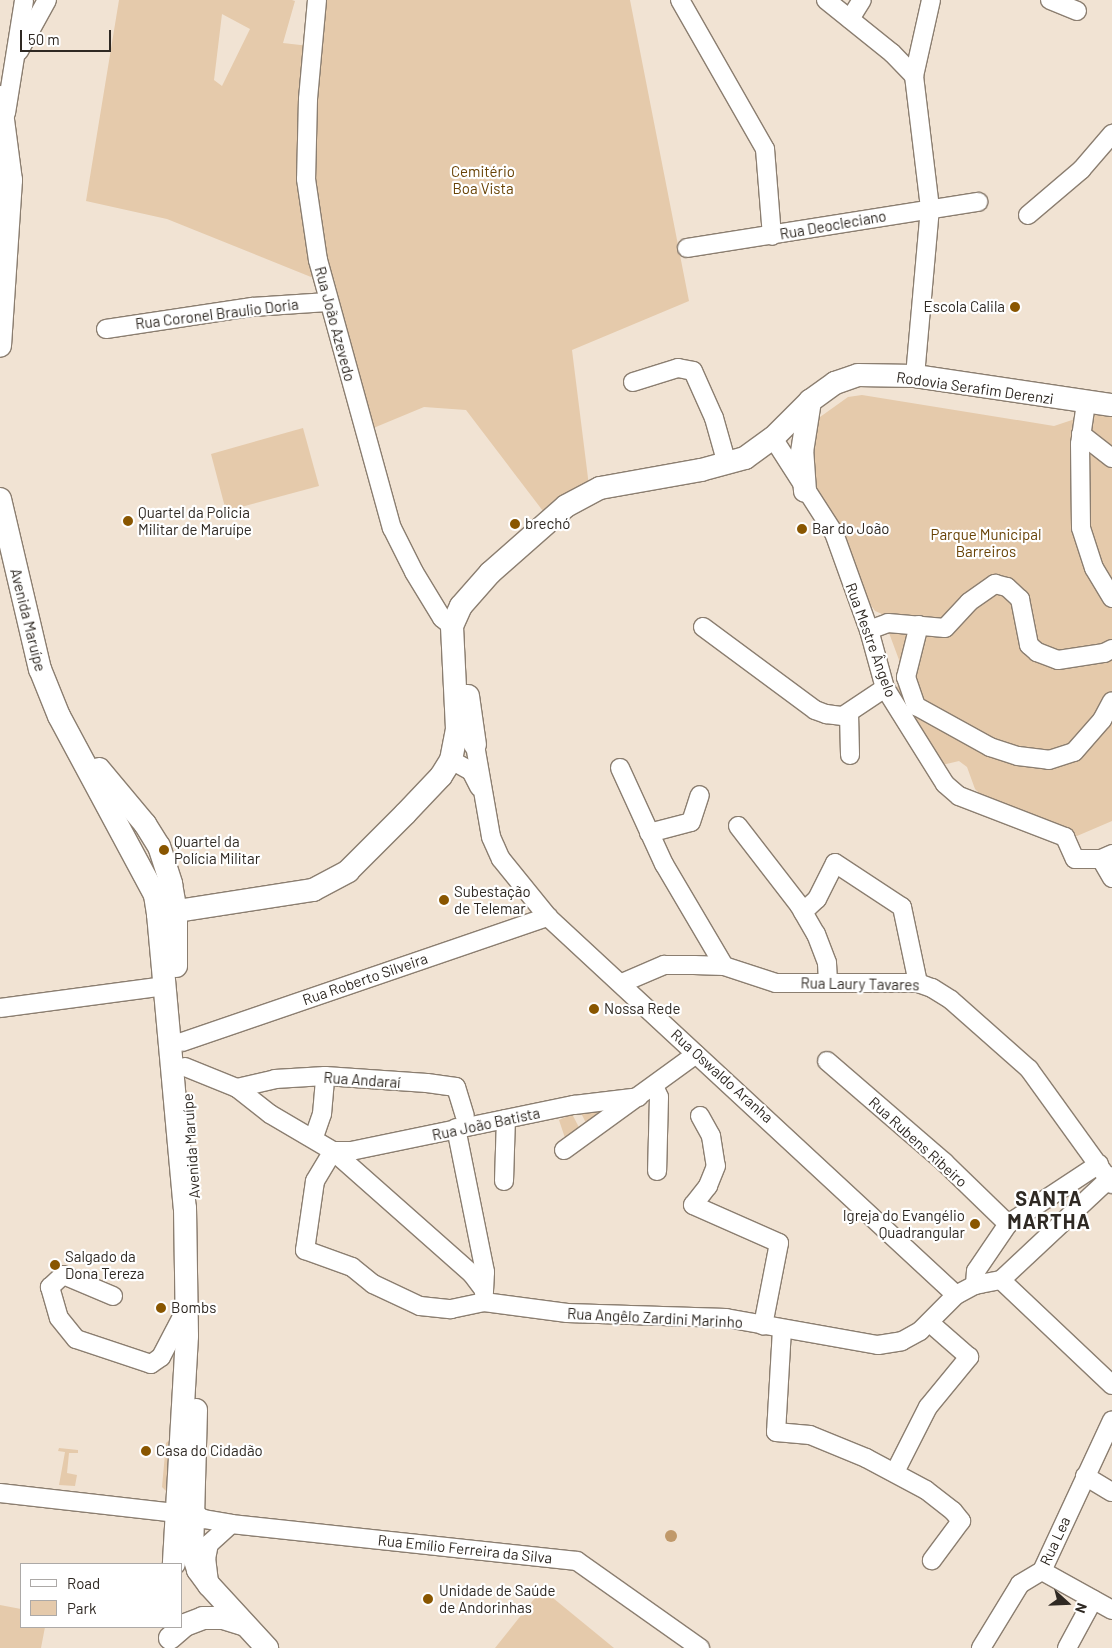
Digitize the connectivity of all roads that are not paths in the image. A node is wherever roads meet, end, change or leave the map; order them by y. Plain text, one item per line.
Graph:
1 (24, 0) edge
2 (47, 0) edge
3 (317, 0) edge
4 (680, 0) edge
5 (826, 0) edge
6 (862, 0) edge
7 (931, 0) edge
8 (1050, 0) edge
9 (1077, 11) dead end
10 (850, 19) junction
11 (12, 62) junction
12 (914, 76) junction
13 (0, 97) edge
14 (5, 121) junction
15 (1112, 134) edge
16 (978, 202) dead end
17 (930, 208) junction
18 (1028, 215) dead end
19 (772, 236) junction
20 (687, 248) dead end
21 (328, 302) junction
22 (106, 329) dead end
23 (0, 346) edge
24 (915, 376) junction
25 (633, 382) dead end
26 (810, 401) junction
27 (1086, 404) junction
28 (1112, 406) edge
29 (1081, 434) junction
30 (773, 438) junction
31 (1112, 458) edge
32 (727, 464) junction
33 (1080, 464) junction
34 (805, 490) junction
35 (0, 499) edge
36 (5, 549) edge
37 (1112, 598) edge
38 (919, 625) junction
39 (452, 626) junction
40 (703, 627) dead end
41 (869, 630) junction
42 (1112, 649) edge
43 (456, 658) junction
44 (885, 688) junction
45 (1112, 701) edge
46 (850, 713) junction
47 (457, 729) junction
48 (475, 745) junction
49 (850, 756) dead end
50 (451, 760) junction
51 (620, 768) dead end
52 (482, 792) junction
53 (700, 795) dead end
54 (738, 826) dead end
55 (649, 833) junction
56 (1106, 856) edge
57 (1112, 878) edge
58 (803, 912) junction
59 (167, 913) junction
60 (548, 917) junction
61 (724, 966) junction
62 (828, 982) junction
63 (622, 983) junction
64 (918, 983) junction
65 (164, 986) junction
66 (0, 1008) edge
67 (182, 1042) junction
68 (696, 1054) junction
69 (827, 1061) dead end
70 (185, 1067) junction
71 (326, 1076) junction
72 (654, 1086) junction
73 (237, 1088) junction
74 (639, 1097) junction
75 (700, 1116) dead end
76 (506, 1119) junction
77 (461, 1122) junction
78 (314, 1137) junction
79 (564, 1150) dead end
80 (333, 1151) junction
81 (1099, 1164) junction
82 (657, 1171) dead end
83 (504, 1180) dead end
84 (1111, 1180) edge
85 (1008, 1224) junction
86 (1001, 1280) junction
87 (975, 1285) junction
88 (956, 1295) junction
89 (113, 1296) dead end
90 (484, 1296) junction
91 (933, 1320) junction
92 (763, 1325) junction
93 (782, 1329) junction
94 (180, 1333) junction
95 (1112, 1385) edge
96 (1112, 1420) edge
97 (895, 1472) junction
98 (1085, 1476) junction
99 (1112, 1492) edge
100 (0, 1493) edge
101 (187, 1519) junction
102 (232, 1524) junction
103 (932, 1560) dead end
104 (174, 1563) edge
105 (1042, 1571) junction
106 (209, 1585) junction
107 (1093, 1600) junction
108 (1112, 1610) edge
109 (242, 1624) junction
110 (182, 1628) edge
111 (182, 1628) edge
112 (170, 1638) edge
113 (267, 1648) edge
114 (700, 1648) edge
115 (981, 1648) edge
116 (1067, 1648) edge

1 - 11 street
2 - 11 street
3 - 21 street, Rua João Azevedo
4 - 19 street
5 - 10 street
6 - 10 street
7 - 12 street
8 - 9 street
10 - 12 street
11 - 14 street
12 - 17 street
13 - 14 main road
14 - 23 main road
15 - 18 street
16 - 17 street, Rua Deocleciano
17 - 19 street, Rua Deocleciano
17 - 24 street
19 - 20 street, Rua Deocleciano
21 - 22 street, Rua Coronel Braulio Doria
21 - 39 street, Rua João Azevedo
24 - 26 main road, Rodovia Serafim Derenzi
24 - 27 main road, Rodovia Serafim Derenzi
25 - 32 street
26 - 30 main road, Rodovia Serafim Derenzi
26 - 34 main road
27 - 28 main road, Rodovia Serafim Derenzi
27 - 29 street
29 - 31 street
29 - 33 street
30 - 32 main road, Rodovia Serafim Derenzi
30 - 34 street, Rua Mestre Ângelo
31 - 33 street
32 - 39 main road, Rodovia Serafim Derenzi
33 - 37 street
34 - 41 street, Rua Mestre Ângelo
35 - 36 main road, Avenida Maruípe
36 - 59 main road, Avenida Maruípe
38 - 41 street
38 - 42 street
38 - 45 street
39 - 43 main road
40 - 46 street
41 - 44 street, Rua Mestre Ângelo
43 - 47 main road
43 - 48 main road
44 - 46 street
44 - 56 street, Rua Mestre Ângelo
46 - 49 street
47 - 48 street
47 - 50 main road
48 - 52 street, Rua Oswaldo Aranha
50 - 52 street, Rua Oswaldo Aranha
50 - 59 main road
51 - 55 street
52 - 60 street, Rua Oswaldo Aranha
53 - 55 street
54 - 58 street
55 - 61 street
56 - 57 street
58 - 62 street
58 - 64 street
59 - 65 main road, Avenida Maruípe
59 - 67 main road, Avenida Maruípe
60 - 63 street, Rua Oswaldo Aranha
60 - 67 street, Rua Roberto Silveira
61 - 62 street, Rua Laury Tavares
61 - 63 street, Rua Laury Tavares
62 - 64 street, Rua Laury Tavares
63 - 68 street, Rua Oswaldo Aranha
64 - 81 street, Rua Laury Tavares
65 - 66 street
65 - 94 main road, Avenida Maruípe
67 - 70 main road, Avenida Maruípe
68 - 72 street
68 - 88 street, Rua Oswaldo Aranha
69 - 85 street, Rua Rubens Ribeiro
70 - 73 street
70 - 101 main road, Avenida Maruípe
71 - 73 street, Rua Andaraí
71 - 77 street, Rua Andaraí
71 - 78 street
72 - 74 street
72 - 82 street
73 - 78 street
74 - 76 street, Rua João Batista
74 - 79 street
75 - 92 street
76 - 77 street, Rua João Batista
76 - 83 street
77 - 80 street, Rua João Batista
77 - 90 street
78 - 80 street
80 - 90 street
80 - 90 street
81 - 84 street, Rua Laury Tavares
81 - 85 street
84 - 86 street
85 - 87 street
86 - 87 street
86 - 95 street
87 - 88 street
88 - 91 street, Rua Angêlo Zardini Marinho
89 - 94 street
90 - 92 street, Rua Angêlo Zardini Marinho
91 - 93 street, Rua Angêlo Zardini Marinho
91 - 97 street
92 - 93 street, Rua Angêlo Zardini Marinho
93 - 97 street
94 - 101 main road, Avenida Maruípe
96 - 98 street, Rua Lea
97 - 103 street
98 - 99 street
98 - 105 street, Rua Lea
100 - 101 street, Rua Emílio Ferreira da Silva
101 - 102 street, Rua Emílio Ferreira da Silva
101 - 104 main road, Avenida Maruípe
101 - 106 main road, Avenida Maruípe
102 - 106 street
102 - 114 street, Rua Emílio Ferreira da Silva
105 - 107 street
105 - 115 street, Rua Lea
106 - 109 main road, Avenida Maruípe
107 - 108 street
107 - 116 street
109 - 110 main road
109 - 113 main road, Avenida Maruípe
111 - 112 main road

